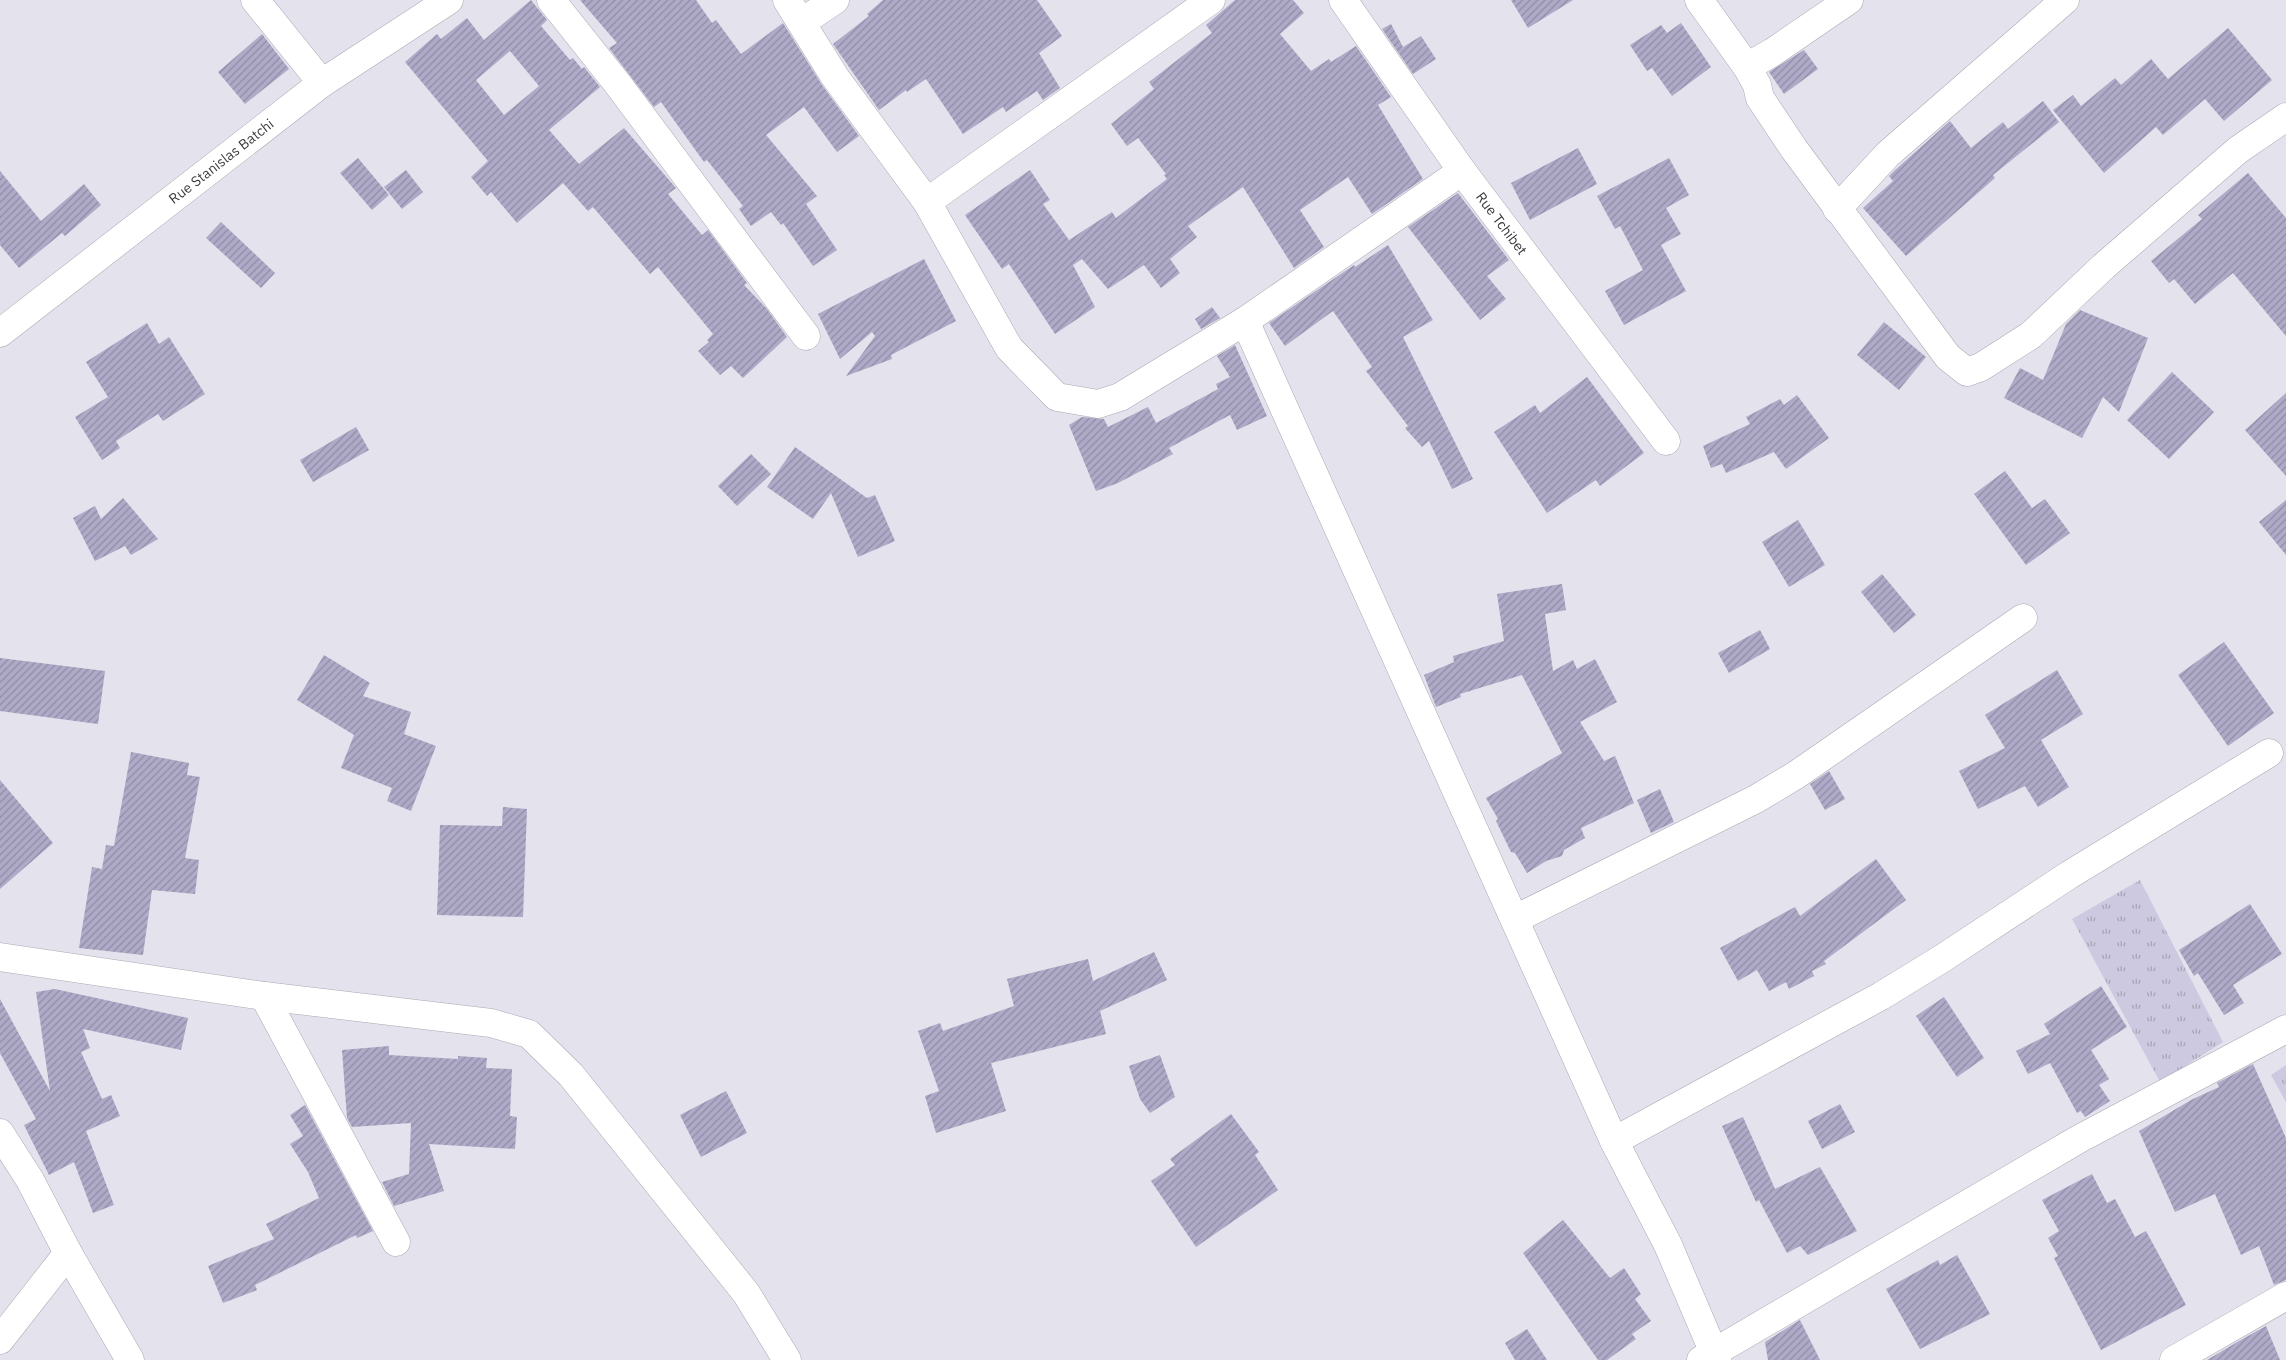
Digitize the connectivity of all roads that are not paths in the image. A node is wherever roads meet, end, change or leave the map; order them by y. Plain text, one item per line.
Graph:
1 (254, 0) edge
2 (450, 0) edge
3 (551, 0) edge
4 (835, 0) edge
5 (1211, 0) edge
6 (1344, 0) edge
7 (1700, 0) edge
8 (1849, 0) edge
9 (2065, 0) edge
10 (795, 11) edge
11 (1747, 67) junction
12 (322, 83) junction
13 (2286, 117) edge
14 (1462, 171) junction
15 (927, 202) junction
16 (1837, 208) junction
17 (1245, 321) junction
18 (3, 326) edge
19 (806, 336) dead end
20 (1666, 441) dead end
21 (2023, 618) dead end
22 (2269, 752) dead end
23 (1515, 919) junction
24 (0, 957) edge
25 (264, 996) junction
26 (2286, 1029) edge
27 (0, 1133) edge
28 (1614, 1140) junction
29 (396, 1242) dead end
30 (68, 1253) junction
31 (2286, 1296) edge
32 (0, 1340) edge
33 (2190, 1356) edge
34 (1710, 1357) edge
35 (130, 1360) edge
36 (787, 1360) edge

1 - 12 street
2 - 12 street, Rue Stanislas Batchi
3 - 19 street
4 - 10 street
5 - 15 street
6 - 14 street, Rue Tchibet
7 - 11 street
8 - 11 street
9 - 16 street
10 - 15 street
11 - 16 street
12 - 18 street, Rue Stanislas Batchi
13 - 16 street
14 - 17 street
14 - 20 street, Rue Tchibet
15 - 17 street
17 - 23 street
21 - 23 street
22 - 28 street
23 - 28 street
24 - 25 street
25 - 29 street
25 - 36 street
26 - 34 street
27 - 30 street
28 - 34 street
30 - 32 street
30 - 35 street
31 - 33 street

